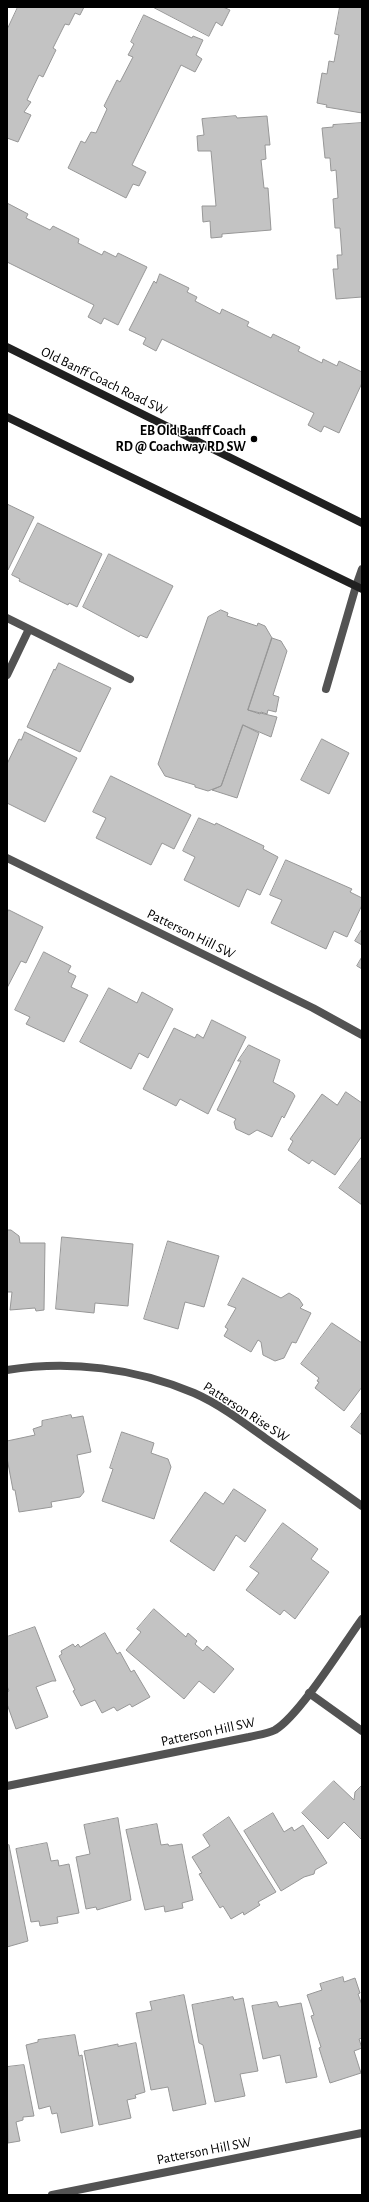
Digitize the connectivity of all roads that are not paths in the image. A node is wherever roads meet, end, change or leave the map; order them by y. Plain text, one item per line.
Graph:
1 (7, 347) edge
2 (7, 417) edge
3 (362, 523) edge
4 (362, 569) edge
5 (359, 588) edge
6 (7, 618) edge
7 (29, 629) junction
8 (7, 675) edge
9 (130, 679) dead end
10 (326, 689) dead end
11 (7, 858) edge
12 (362, 1035) edge
13 (7, 1370) edge
14 (362, 1506) edge
15 (362, 1619) edge
16 (309, 1693) junction
17 (362, 1731) edge
18 (7, 1786) edge
19 (362, 2133) edge
20 (52, 2195) edge

1 - 3 main road, Old Banff Coach Road SW
2 - 5 main road
4 - 5 street
5 - 10 street
6 - 7 street
7 - 8 street
7 - 9 street
11 - 12 street, Patterson Hill SW
13 - 14 street, Patterson Rise SW
15 - 16 street, Patterson Hill SW
16 - 17 street
16 - 18 street, Patterson Hill SW
19 - 20 street, Patterson Hill SW

